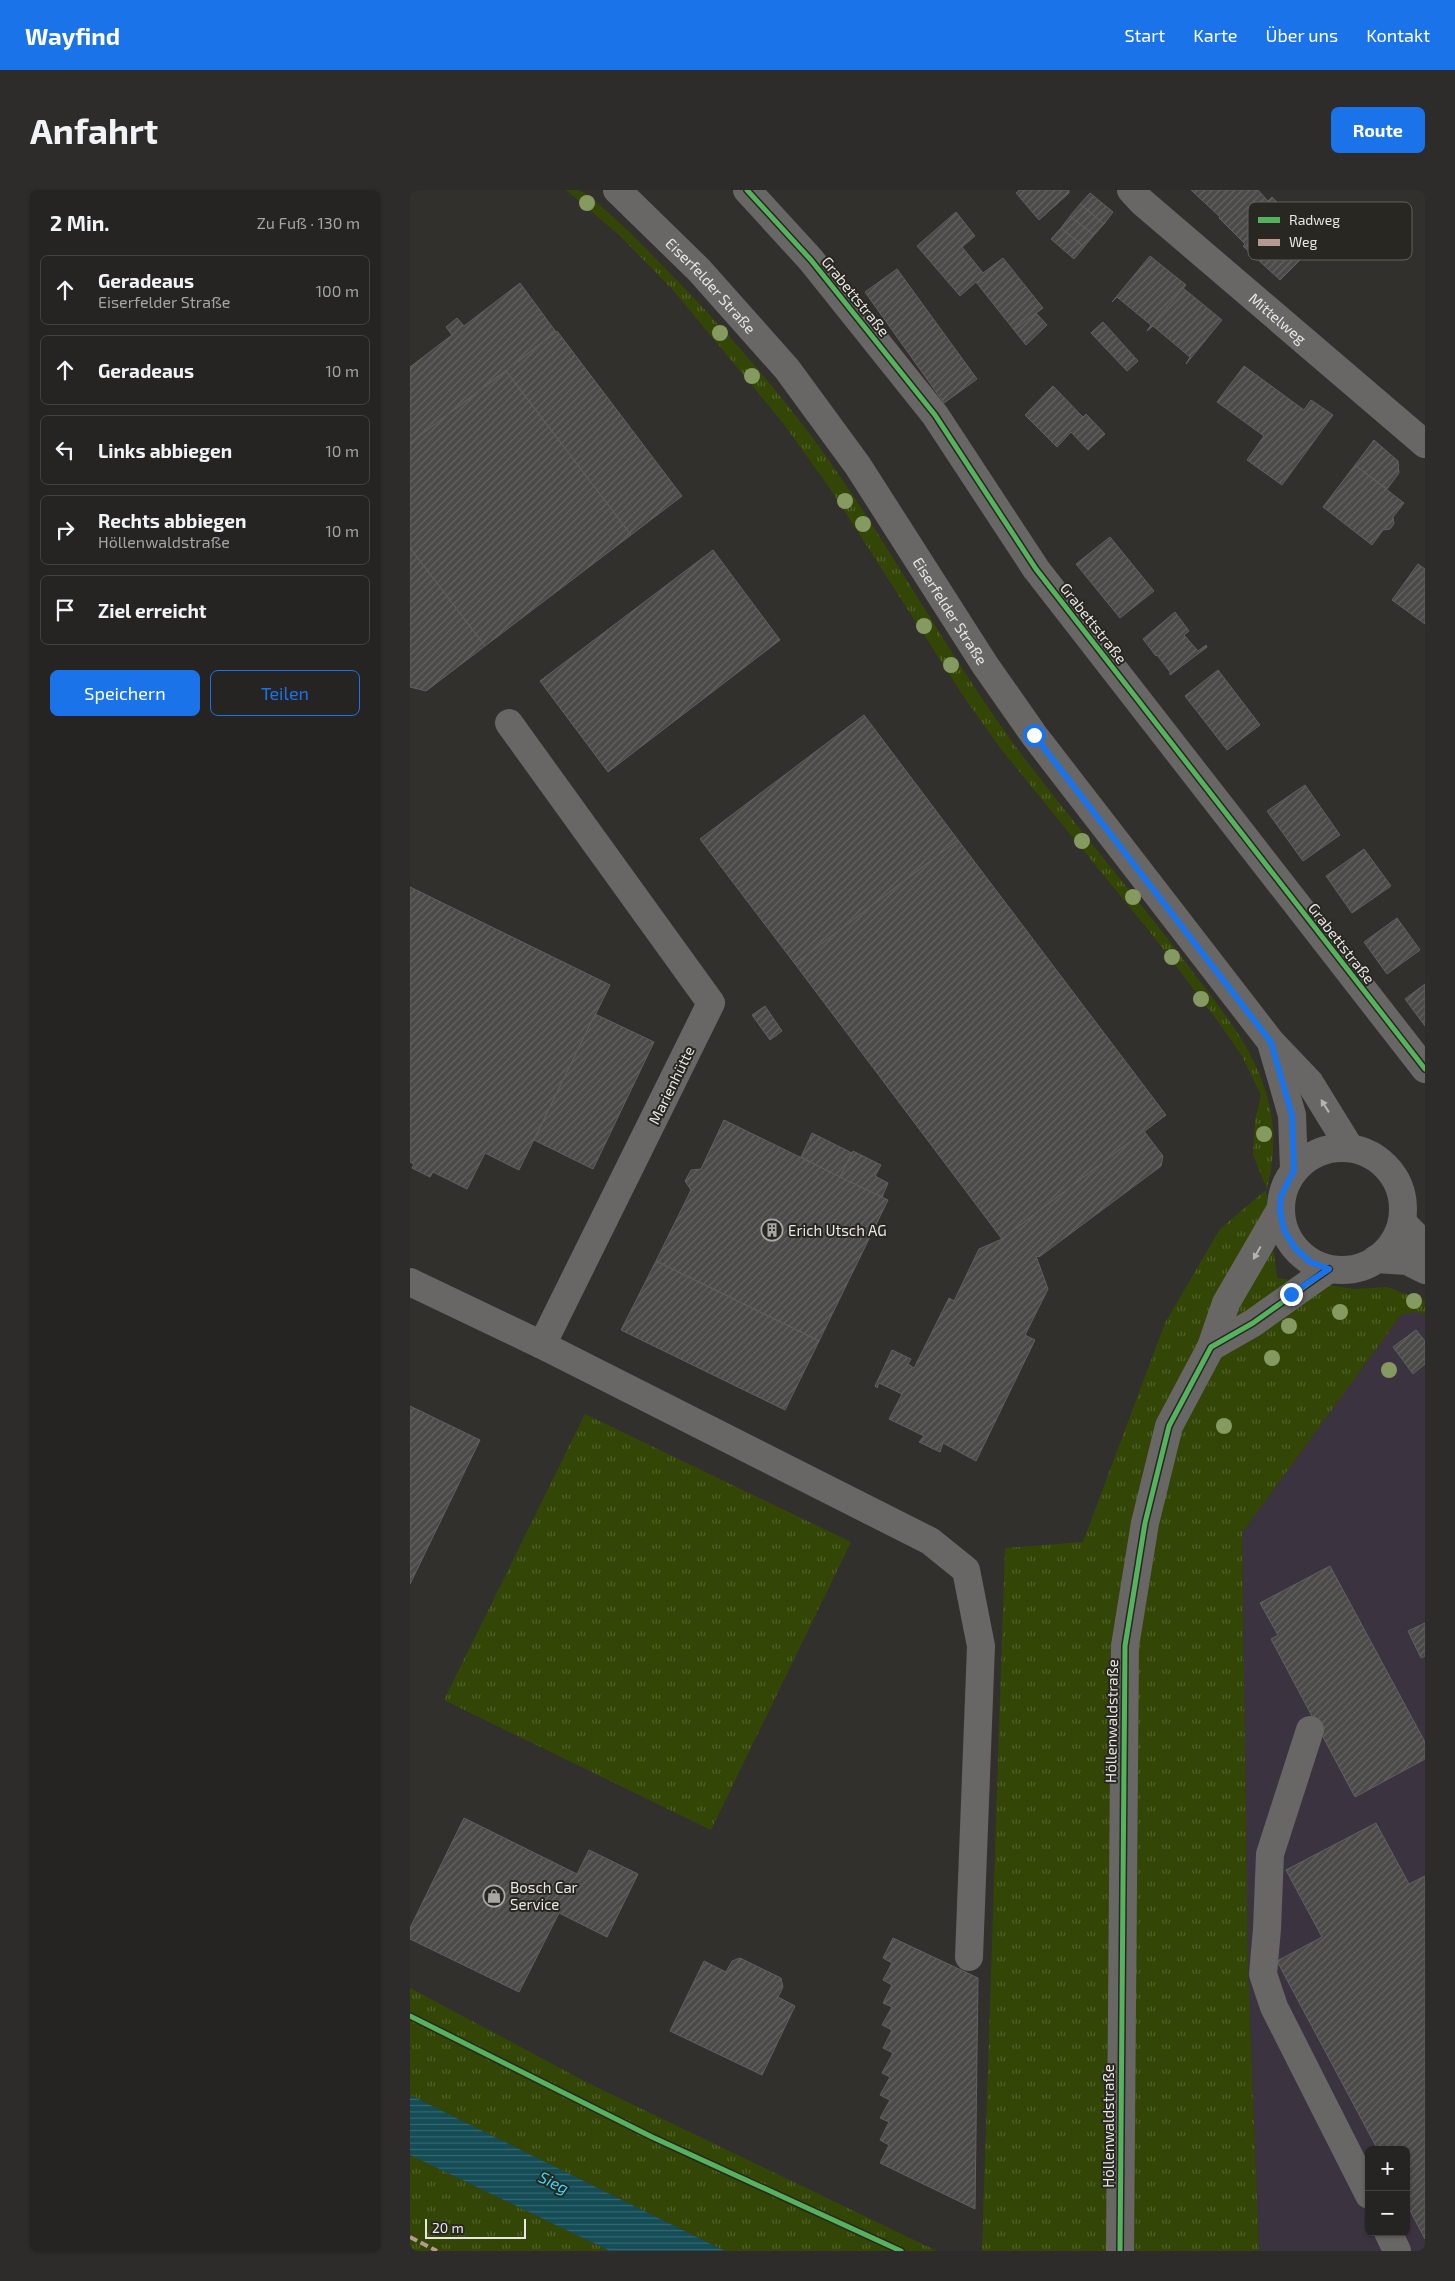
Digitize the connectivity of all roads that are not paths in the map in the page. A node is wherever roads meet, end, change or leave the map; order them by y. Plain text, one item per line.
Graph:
1 (617, 190) edge
2 (747, 190) edge
3 (1131, 190) edge
4 (1425, 444) edge
5 (509, 723) dead end
6 (1271, 1042) junction
7 (1425, 1069) edge
8 (1350, 1148) junction
9 (1294, 1170) junction
10 (1280, 1210) junction
11 (1402, 1222) junction
12 (1425, 1245) edge
13 (1376, 1259) junction
14 (1329, 1269) junction
15 (1425, 1270) edge
16 (410, 1282) edge
17 (542, 1345) junction
18 (1211, 1347) junction
19 (1310, 1730) dead end
20 (969, 1957) dead end
21 (1367, 2191) edge
22 (1390, 2236) edge
23 (1120, 2251) edge
24 (1397, 2251) edge

1 - 6 street, Eiserfelder Straße
2 - 7 street, Grabettstraße
3 - 4 street, Mittelweg
5 - 17 street, Marienhütte
8 -> 6 street, Eiserfelder Straße
6 - 9 street, Eiserfelder Straße
8 - 9 street
8 - 11 street
9 - 10 street
10 - 14 street
10 -> 18 street, Höllenwaldstraße
11 - 12 street
11 - 13 street
13 - 14 street
13 - 15 street
14 - 18 street
16 - 17 street
17 - 20 street
18 - 23 street, Höllenwaldstraße
19 - 21 street
22 - 24 street

